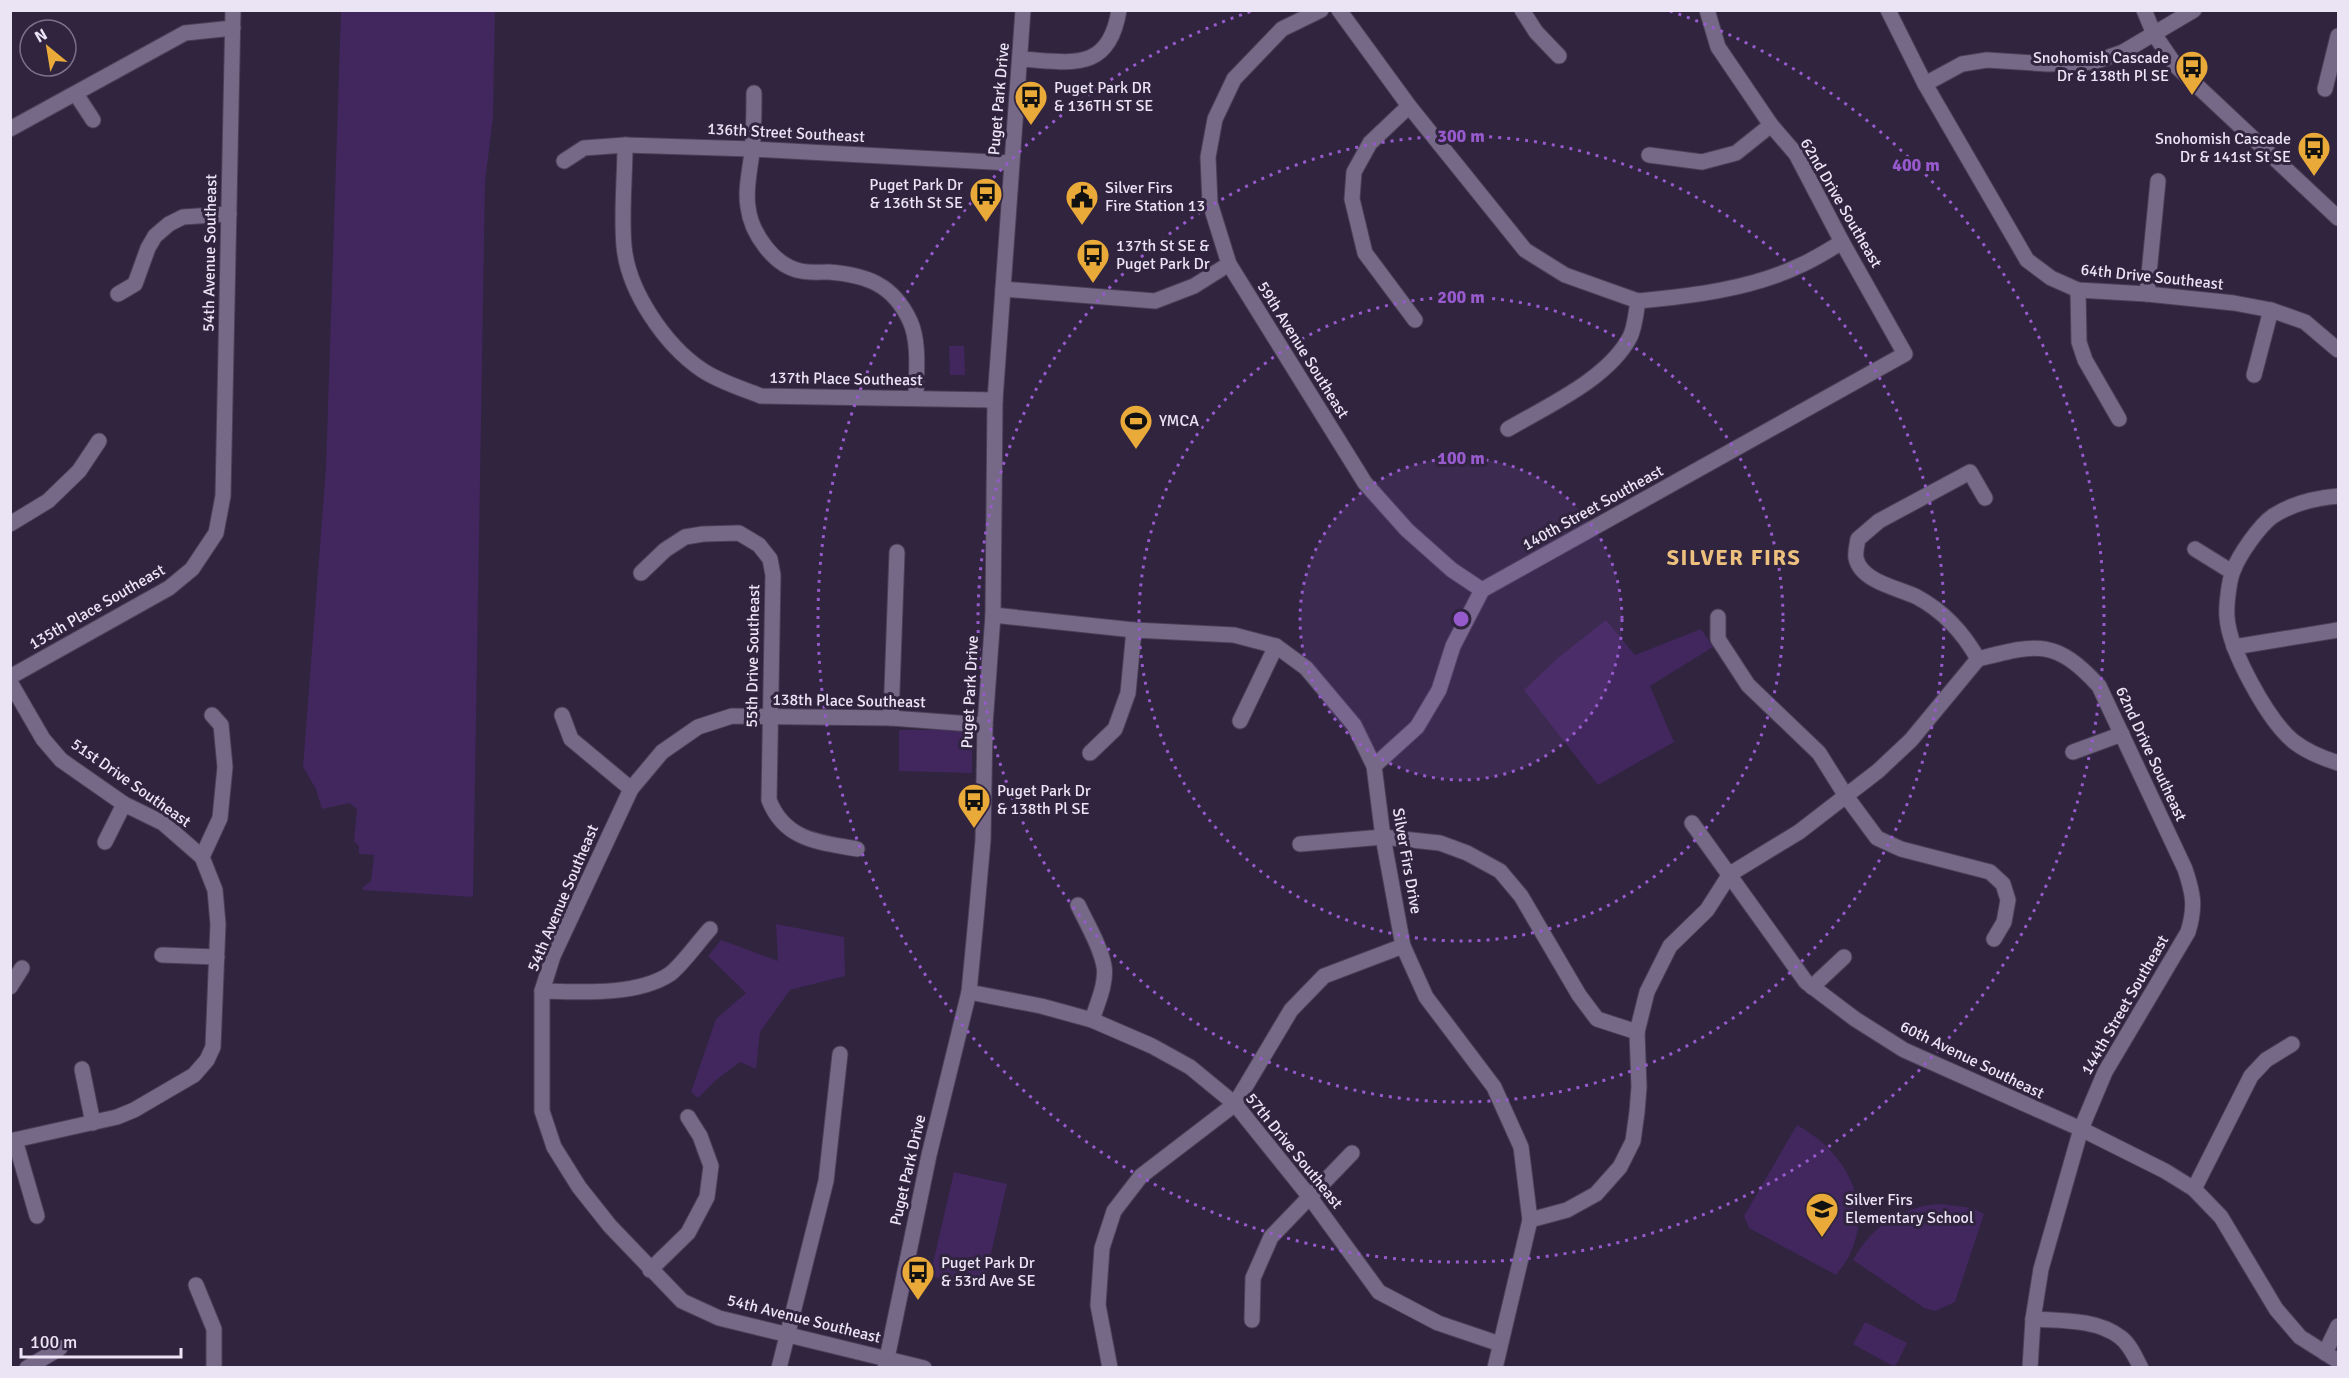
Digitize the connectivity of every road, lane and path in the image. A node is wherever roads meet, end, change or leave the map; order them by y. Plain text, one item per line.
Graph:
1 (233, 10) edge
2 (1023, 10) edge
3 (1119, 10) edge
4 (1320, 10) edge
5 (1339, 10) edge
6 (1522, 10) edge
7 (1707, 10) edge
8 (1888, 10) edge
9 (2144, 10) edge
10 (2194, 10) edge
11 (233, 28) junction
12 (2154, 34) junction
13 (2338, 36) edge
14 (1559, 56) dead end
15 (1021, 60) junction
16 (1925, 84) junction
17 (2325, 89) dead end
18 (754, 93) dead end
19 (76, 94) junction
20 (1409, 106) junction
21 (93, 120) dead end
22 (1771, 125) junction
23 (10, 129) edge
24 (625, 145) junction
25 (752, 149) junction
26 (1649, 155) dead end
27 (564, 161) dead end
28 (1011, 163) junction
29 (2158, 181) dead end
30 (229, 214) junction
31 (2338, 218) edge
32 (1842, 242) junction
33 (1229, 264) junction
34 (1003, 288) junction
35 (2078, 290) junction
36 (118, 294) dead end
37 (2147, 294) junction
38 (1638, 301) junction
39 (2271, 310) junction
40 (1415, 320) dead end
41 (2338, 350) edge
42 (1905, 354) joint
43 (2254, 375) dead end
44 (916, 398) junction
45 (995, 400) junction
46 (2119, 419) dead end
47 (1508, 429) dead end
48 (99, 441) dead end
49 (223, 496) joint
50 (2338, 496) edge
51 (1985, 498) dead end
52 (10, 524) edge
53 (2195, 549) dead end
54 (897, 552) dead end
55 (2232, 572) junction
56 (641, 573) dead end
57 (1482, 590) junction
58 (993, 615) junction
59 (1718, 617) dead end
60 (1134, 630) junction
61 (2338, 630) edge
62 (1276, 646) junction
63 (2234, 646) junction
64 (1978, 659) junction
65 (10, 677) edge
66 (10, 682) edge
67 (212, 715) dead end
68 (562, 715) dead end
69 (770, 718) junction
70 (891, 718) junction
71 (1240, 721) dead end
72 (985, 725) junction
73 (2122, 734) junction
74 (2073, 752) dead end
75 (1090, 753) dead end
76 (2338, 763) edge
77 (1374, 766) junction
78 (630, 789) junction
79 (1846, 796) junction
80 (124, 804) junction
81 (1692, 823) dead end
82 (1383, 837) junction
83 (105, 842) dead end
84 (1300, 844) dead end
85 (858, 849) dead end
86 (202, 857) junction
87 (1730, 874) junction
88 (1078, 905) dead end
89 (711, 929) dead end
90 (2188, 932) joint
91 (1994, 939) dead end
92 (1403, 946) junction
93 (162, 955) dead end
94 (217, 957) junction
95 (1844, 957) dead end
96 (22, 968) dead end
97 (10, 987) edge
98 (1812, 987) junction
99 (542, 992) junction
100 (969, 992) junction
101 (1092, 1020) junction
102 (1637, 1032) junction
103 (2292, 1044) dead end
104 (840, 1054) dead end
105 (82, 1069) dead end
106 (1235, 1104) junction
107 (688, 1117) dead end
108 (93, 1123) junction
109 (2081, 1129) junction
110 (13, 1141) edge
111 (1352, 1153) dead end
112 (2194, 1189) junction
113 (1310, 1197) junction
114 (37, 1216) dead end
115 (1530, 1220) junction
116 (650, 1270) junction
117 (196, 1286) dead end
118 (2033, 1319) junction
119 (1252, 1320) dead end
120 (2338, 1326) edge
121 (788, 1335) junction
122 (1500, 1344) junction
123 (60, 1348) dead end
124 (2325, 1353) junction
125 (2338, 1361) edge
126 (886, 1363) edge
127 (27, 1368) edge
128 (214, 1368) edge
129 (779, 1368) edge
130 (924, 1368) edge
131 (1110, 1368) edge
132 (1495, 1368) edge
133 (2030, 1368) edge
134 (2141, 1368) edge

1 - 11 street, 54th Avenue Southeast
2 - 15 street, Puget Park Drive
3 - 15 street
4 - 33 street, 59th Avenue Southeast
5 - 20 street
6 - 14 street
7 - 22 street, 62nd Drive Southeast
8 - 16 street, 64th Drive Southeast
9 - 12 street
10 - 12 street
11 - 19 street
11 - 30 street, 54th Avenue Southeast
12 - 16 street
12 - 31 street
13 - 17 street
15 - 28 street, Puget Park Drive
16 - 35 street, 64th Drive Southeast
18 - 25 street
19 - 21 street
19 - 23 street
20 - 38 street
20 - 40 street
22 - 26 street
22 - 32 street, 62nd Drive Southeast
24 - 25 street, 136th Street Southeast
24 - 27 street, 136th Street Southeast
24 - 44 street, 137th Place Southeast
25 - 28 street, 136th Street Southeast
25 - 44 street
28 - 34 street, Puget Park Drive
29 - 37 street
30 - 36 street
30 - 49 street, 54th Avenue Southeast
32 - 38 street
32 - 42 street, 62nd Drive Southeast
33 - 34 street
33 - 57 street, 59th Avenue Southeast
34 - 45 street, Puget Park Drive
35 - 37 street, 64th Drive Southeast
35 - 46 street
37 - 39 street, 64th Drive Southeast
38 - 47 street
39 - 41 street, 64th Drive Southeast
39 - 43 street
42 - 57 street, 140th Street Southeast
44 - 45 street, 137th Place Southeast
45 - 58 street, Puget Park Drive
48 - 52 street
49 - 65 street, 135th Place Southeast
50 - 55 street
51 - 64 street
53 - 55 street
54 - 70 street
55 - 63 street
56 - 69 street, 55th Drive Southeast
57 - 77 street
58 - 60 street, Silver Firs Drive
58 - 72 street, Puget Park Drive
59 - 79 street
60 - 62 street, Silver Firs Drive
60 - 75 street
61 - 63 street
62 - 71 street
62 - 77 street, Silver Firs Drive
63 - 76 street
64 - 73 street, 62nd Drive Southeast
64 - 79 street
66 - 80 street, 51st Drive Southeast
67 - 86 street
68 - 78 street
69 - 70 street, 138th Place Southeast
69 - 78 street, 138th Place Southeast
69 - 85 street, 55th Drive Southeast
70 - 72 street, 138th Place Southeast
72 - 100 street, Puget Park Drive
73 - 74 street
73 - 90 street, 62nd Drive Southeast
77 - 82 street, Silver Firs Drive
78 - 99 street, 54th Avenue Southeast
79 - 87 street
79 - 91 street
80 - 83 street
80 - 86 street, 51st Drive Southeast
81 - 87 street, 60th Avenue Southeast
82 - 84 street
82 - 92 street, Silver Firs Drive
82 - 102 street
86 - 94 street, 51st Drive Southeast
87 - 98 street, 60th Avenue Southeast
87 - 102 street
88 - 101 street
89 - 99 street
90 - 109 street, 144th Street Southeast
92 - 106 street
92 - 115 street, Silver Firs Drive
93 - 94 street
94 - 108 street, 51st Drive Southeast
95 - 98 street
96 - 97 street
98 - 109 street, 60th Avenue Southeast
99 - 116 street, 54th Avenue Southeast
100 - 101 street, 57th Drive Southeast
100 - 126 street, Puget Park Drive
101 - 106 street, 57th Drive Southeast
102 - 115 street
103 - 112 street
104 - 121 street
105 - 108 street
106 - 113 street, 57th Drive Southeast
106 - 131 street
107 - 116 street
108 - 110 street
109 - 112 street
109 - 118 street, 144th Street Southeast
110 - 114 street
111 - 113 street
112 - 124 street
113 - 119 street
113 - 122 street, 57th Drive Southeast
115 - 122 street, Silver Firs Drive
116 - 121 street, 54th Avenue Southeast
117 - 128 street
118 - 133 street, 144th Street Southeast
118 - 134 street
120 - 124 street
121 - 126 street, 54th Avenue Southeast
121 - 129 street
122 - 132 street, Silver Firs Drive
123 - 127 street
124 - 125 street
126 - 130 street, 54th Avenue Southeast

